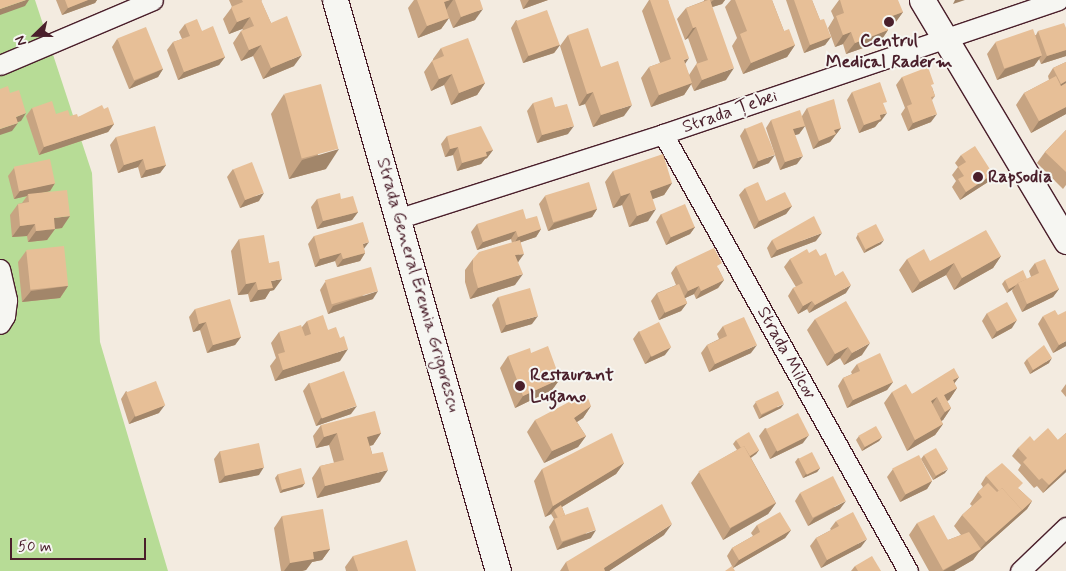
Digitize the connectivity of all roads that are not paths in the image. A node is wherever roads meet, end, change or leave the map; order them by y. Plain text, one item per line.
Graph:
1 (153, 0) edge
2 (335, 0) edge
3 (922, 0) edge
4 (1058, 0) edge
5 (945, 38) junction
6 (0, 65) edge
7 (664, 134) junction
8 (400, 218) junction
9 (1063, 236) edge
10 (0, 269) edge
11 (0, 324) edge
12 (1066, 527) edge
13 (498, 571) edge
14 (908, 571) edge
15 (1020, 571) edge

1 - 6 street
2 - 8 main road, Strada General Eremia Grigorescu
3 - 5 main road
4 - 5 street, Strada Țebei
5 - 7 street, Strada Țebei
5 - 9 main road
7 - 8 street, Strada Țebei
7 - 14 street, Strada Milcov
8 - 13 main road, Strada General Eremia Grigorescu
10 - 11 street
12 - 15 street

